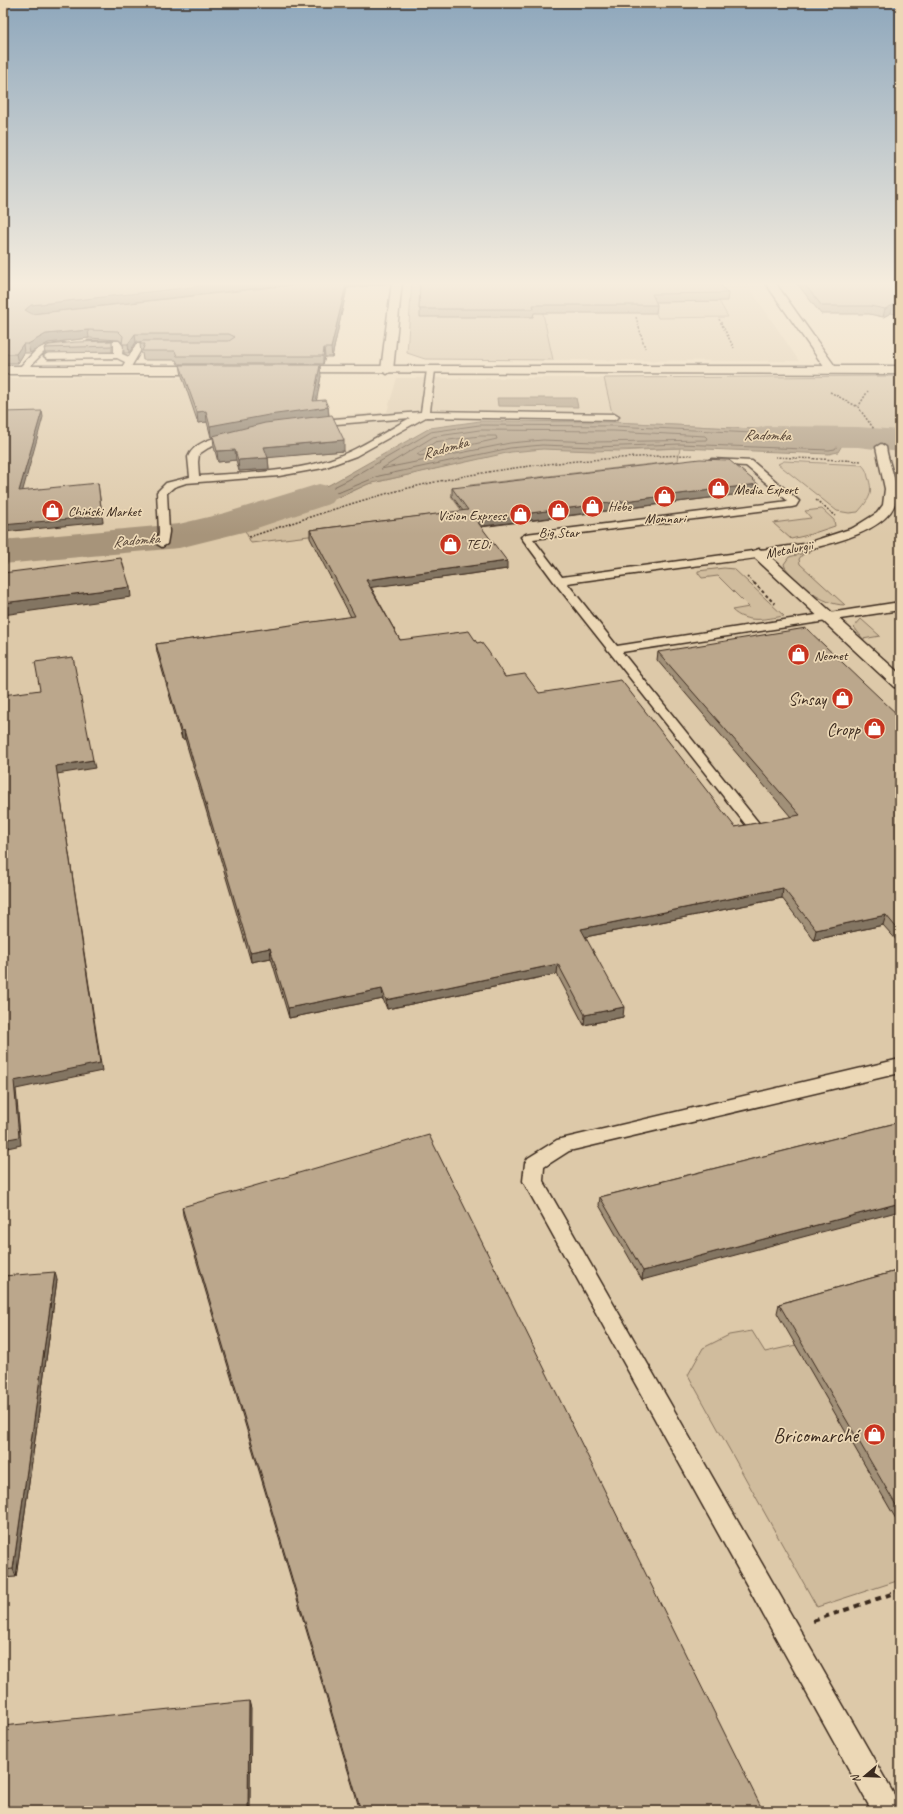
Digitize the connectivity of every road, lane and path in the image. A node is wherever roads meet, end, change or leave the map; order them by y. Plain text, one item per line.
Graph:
1 (25, 366) edge
2 (127, 366) joint
3 (387, 366) edge
4 (829, 366) edge
5 (831, 369) junction
6 (3, 370) edge
7 (21, 370) junction
8 (220, 370) edge
9 (283, 370) edge
10 (386, 370) junction
11 (431, 370) junction
12 (900, 370) edge
13 (830, 392) dead end
14 (424, 414) junction
15 (614, 417) dead end
16 (301, 424) edge
17 (877, 433) dead end
18 (246, 434) edge
19 (881, 447) dead end
20 (773, 457) dead end
21 (698, 458) joint
22 (882, 460) junction
23 (195, 479) junction
24 (249, 537) dead end
25 (162, 544) dead end
26 (759, 554) junction
27 (744, 574) dead end
28 (559, 581) junction
29 (900, 606) edge
30 (828, 617) junction
31 (794, 622) junction
32 (614, 650) junction
33 (900, 683) edge
34 (755, 827) edge
35 (900, 1066) edge
36 (900, 1591) edge
37 (812, 1621) dead end
38 (888, 1811) edge

1 - 7 lane
2 - 7 main road
2 - 8 main road
3 - 10 main road
4 - 5 main road
5 - 11 main road
5 - 12 main road
6 - 7 main road
9 - 10 main road
10 - 11 main road
11 - 14 lane
13 - 17 path
14 - 15 lane
14 - 16 lane
14 - 23 lane
18 - 23 lane
19 - 22 lane, Metalurgii
20 - 22 path
21 - 24 path
21 - 28 lane
22 - 26 lane, Metalurgii
23 - 25 lane
26 - 28 lane
26 - 30 main road, Metalurgii
27 - 31 path
28 - 32 lane
29 - 30 lane
30 - 31 lane
30 - 33 main road, Metalurgii
31 - 32 lane
32 - 34 lane
35 - 38 lane
36 - 37 path

